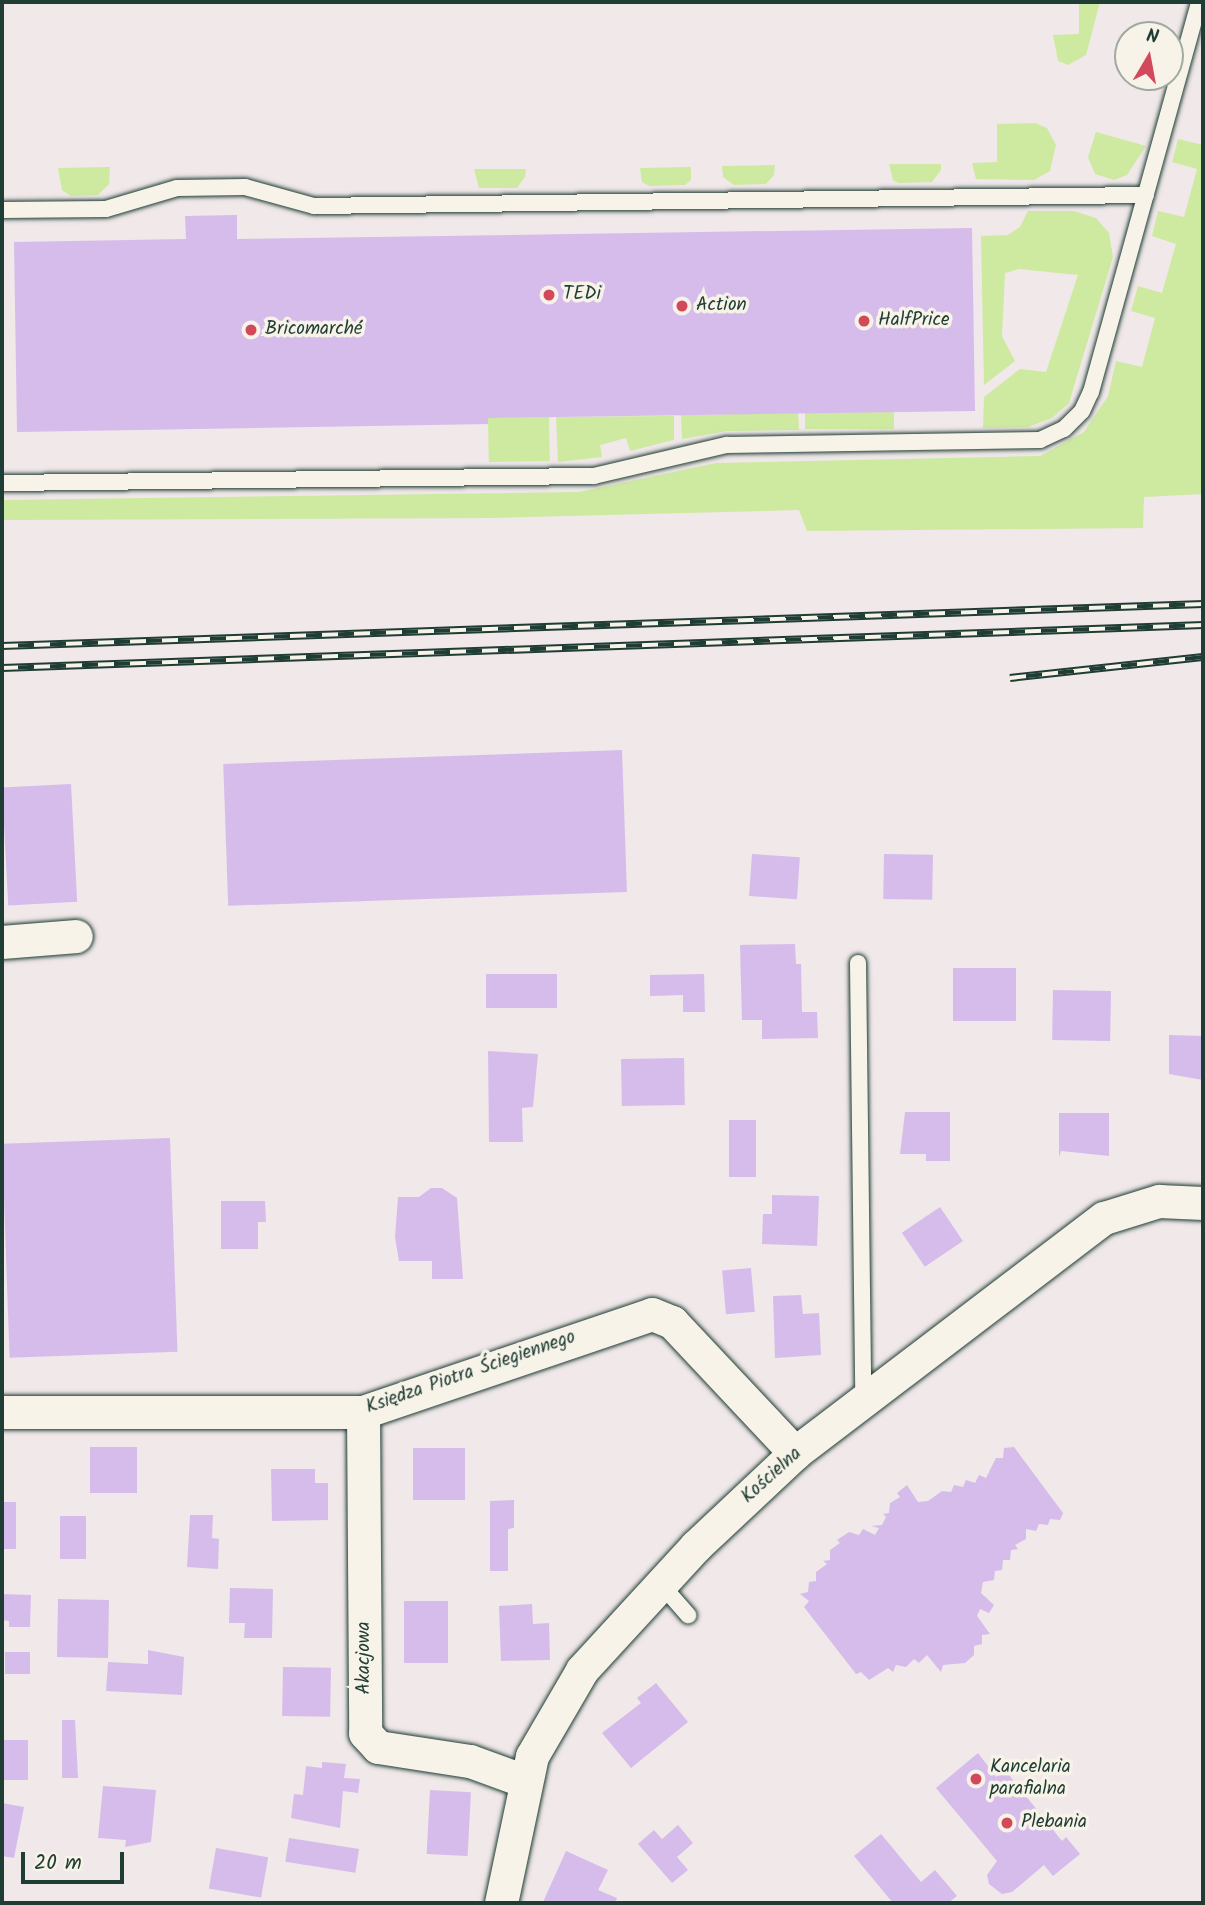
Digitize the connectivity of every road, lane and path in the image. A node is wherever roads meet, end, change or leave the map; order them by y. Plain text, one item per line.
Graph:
1 (1199, 2) edge
2 (1146, 195) junction
3 (2, 210) edge
4 (2, 483) edge
5 (76, 936) dead end
6 (2, 942) edge
7 (858, 963) dead end
8 (1203, 1203) edge
9 (863, 1400) junction
10 (2, 1412) edge
11 (363, 1412) junction
12 (795, 1453) junction
13 (660, 1583) junction
14 (688, 1615) dead end
15 (524, 1781) junction
16 (501, 1903) edge

1 - 2 lane
2 - 3 lane
2 - 4 lane
5 - 6 street
7 - 9 lane
8 - 9 street, Kościelna
9 - 12 street, Kościelna
10 - 11 street, Księdza Piotra Ściegiennego
11 - 12 street, Księdza Piotra Ściegiennego
11 - 15 street, Akacjowa
12 - 13 street, Kościelna
13 - 14 lane
13 - 15 street, Kościelna
15 - 16 street, Kościelna

